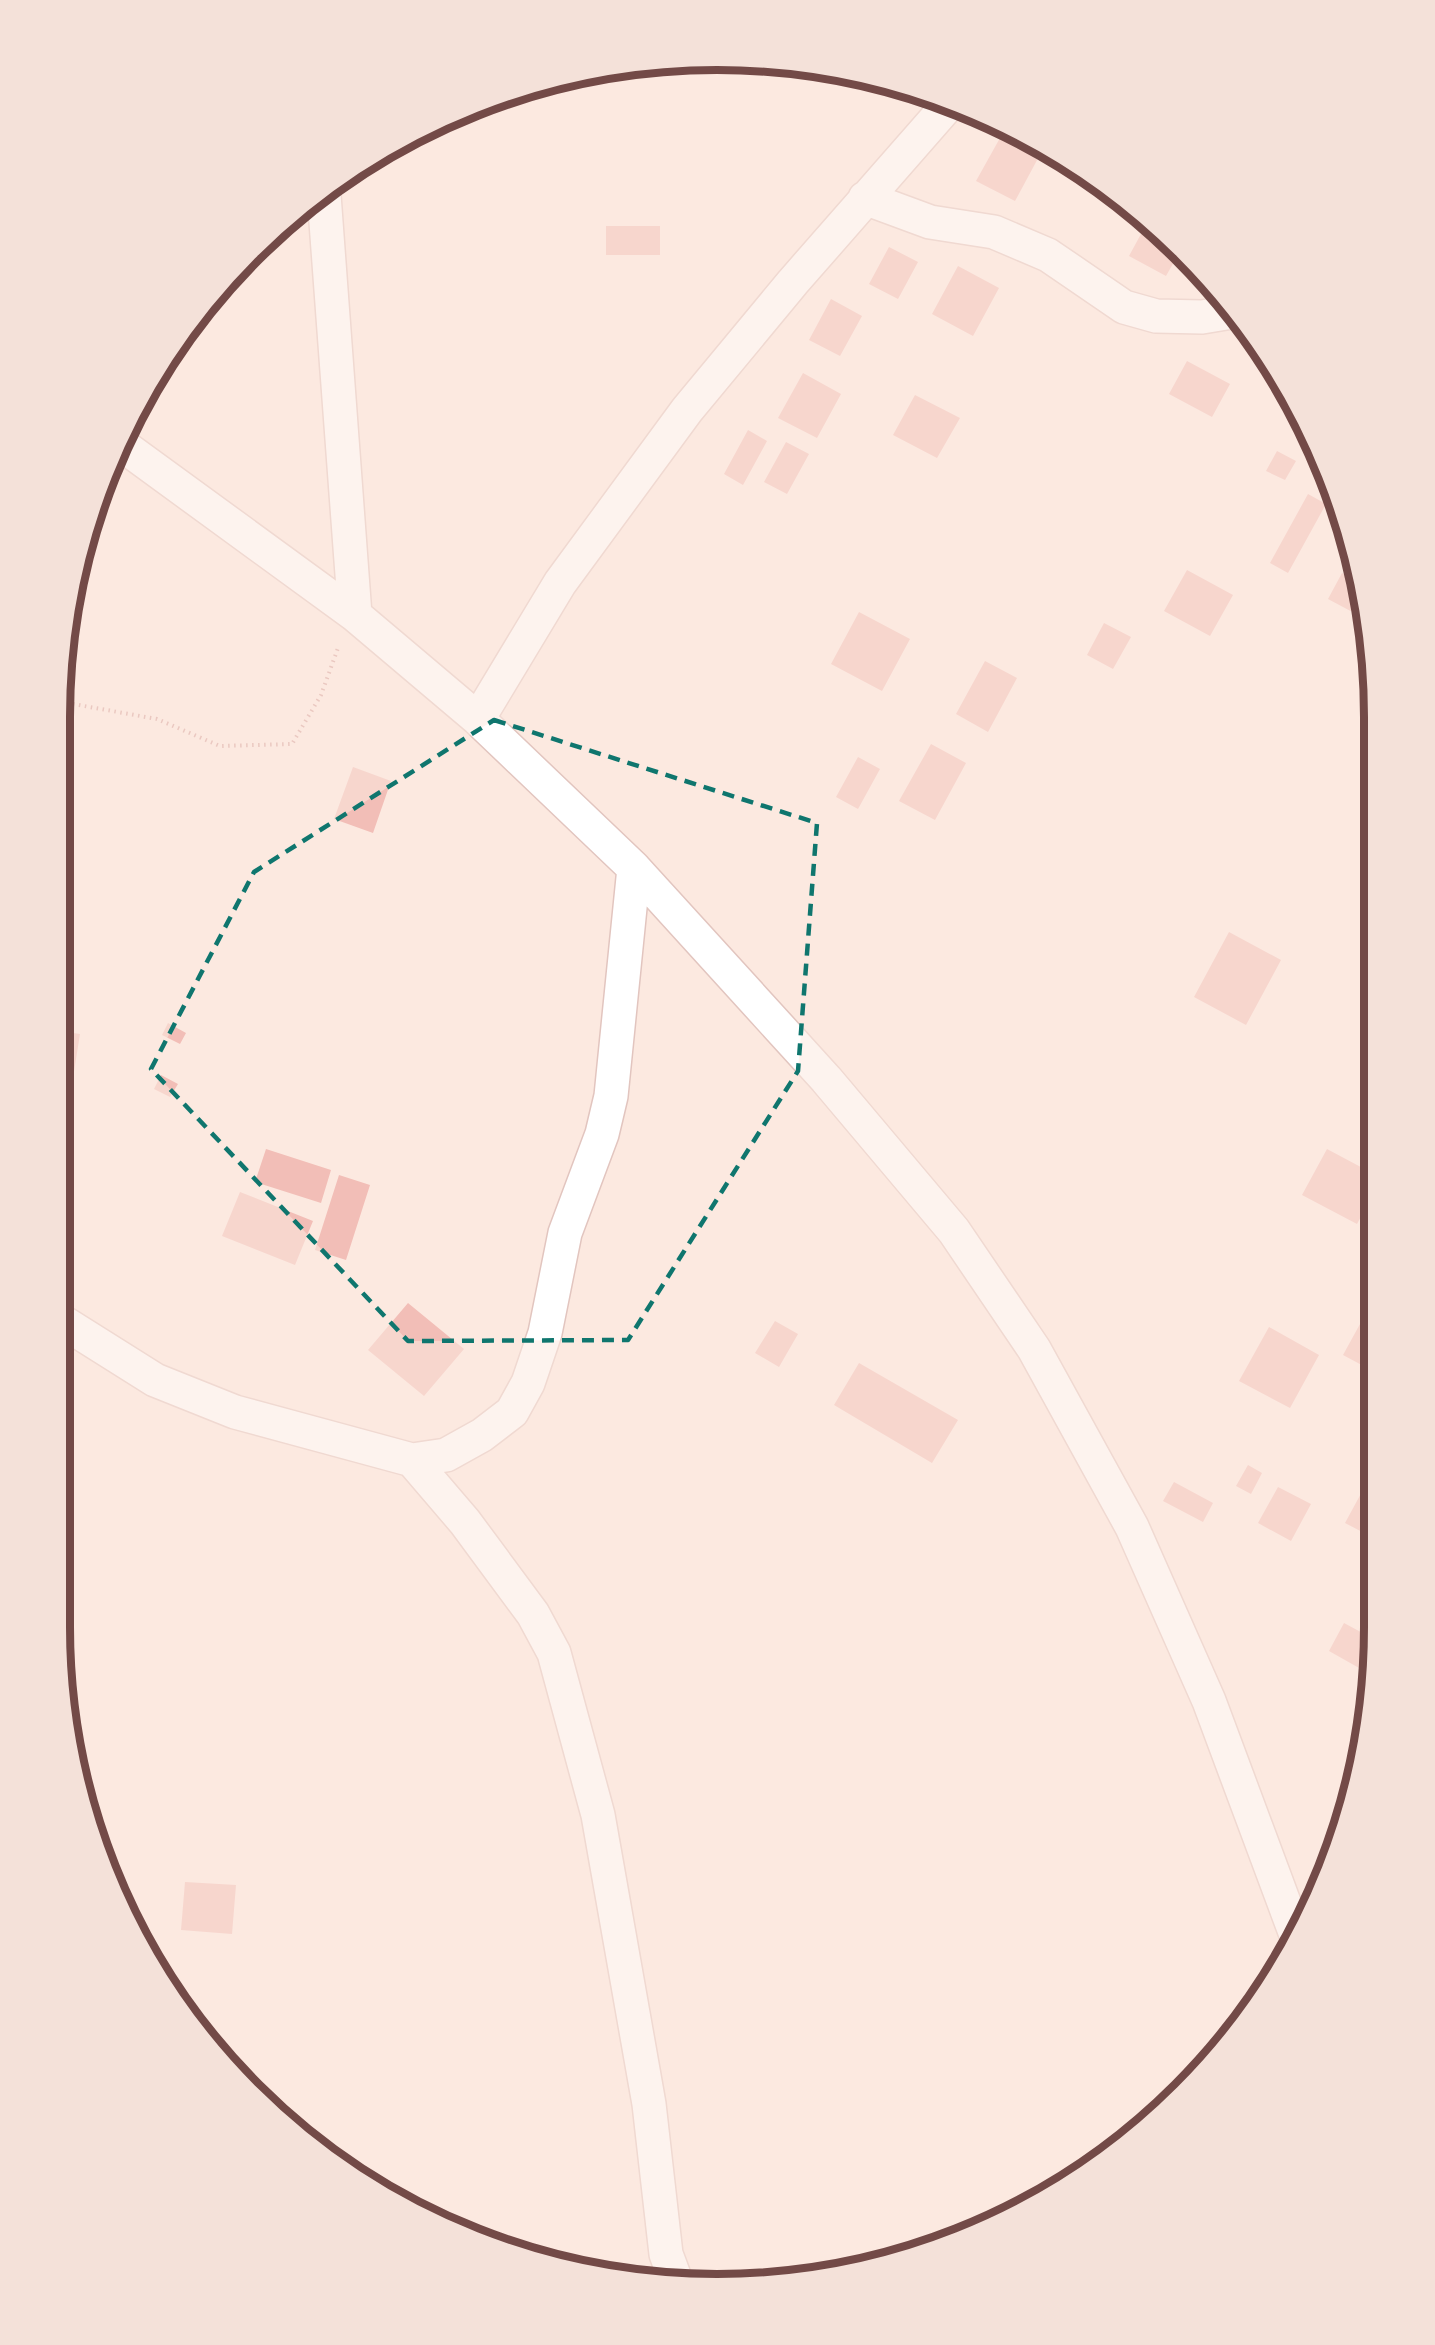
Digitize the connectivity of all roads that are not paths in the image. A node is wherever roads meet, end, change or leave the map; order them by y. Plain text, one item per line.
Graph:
1 (942, 111) edge
2 (865, 198) junction
3 (325, 204) edge
4 (1222, 314) edge
5 (129, 450) edge
6 (355, 615) junction
7 (478, 719) junction
8 (634, 868) junction
9 (70, 1327) edge
10 (412, 1460) junction
11 (1292, 1926) edge
12 (673, 2273) edge

1 - 2 street
2 - 4 street
2 - 7 street
3 - 6 street
5 - 6 street
6 - 7 street
7 - 8 street
8 - 10 street
8 - 11 street
9 - 10 street
10 - 12 street

